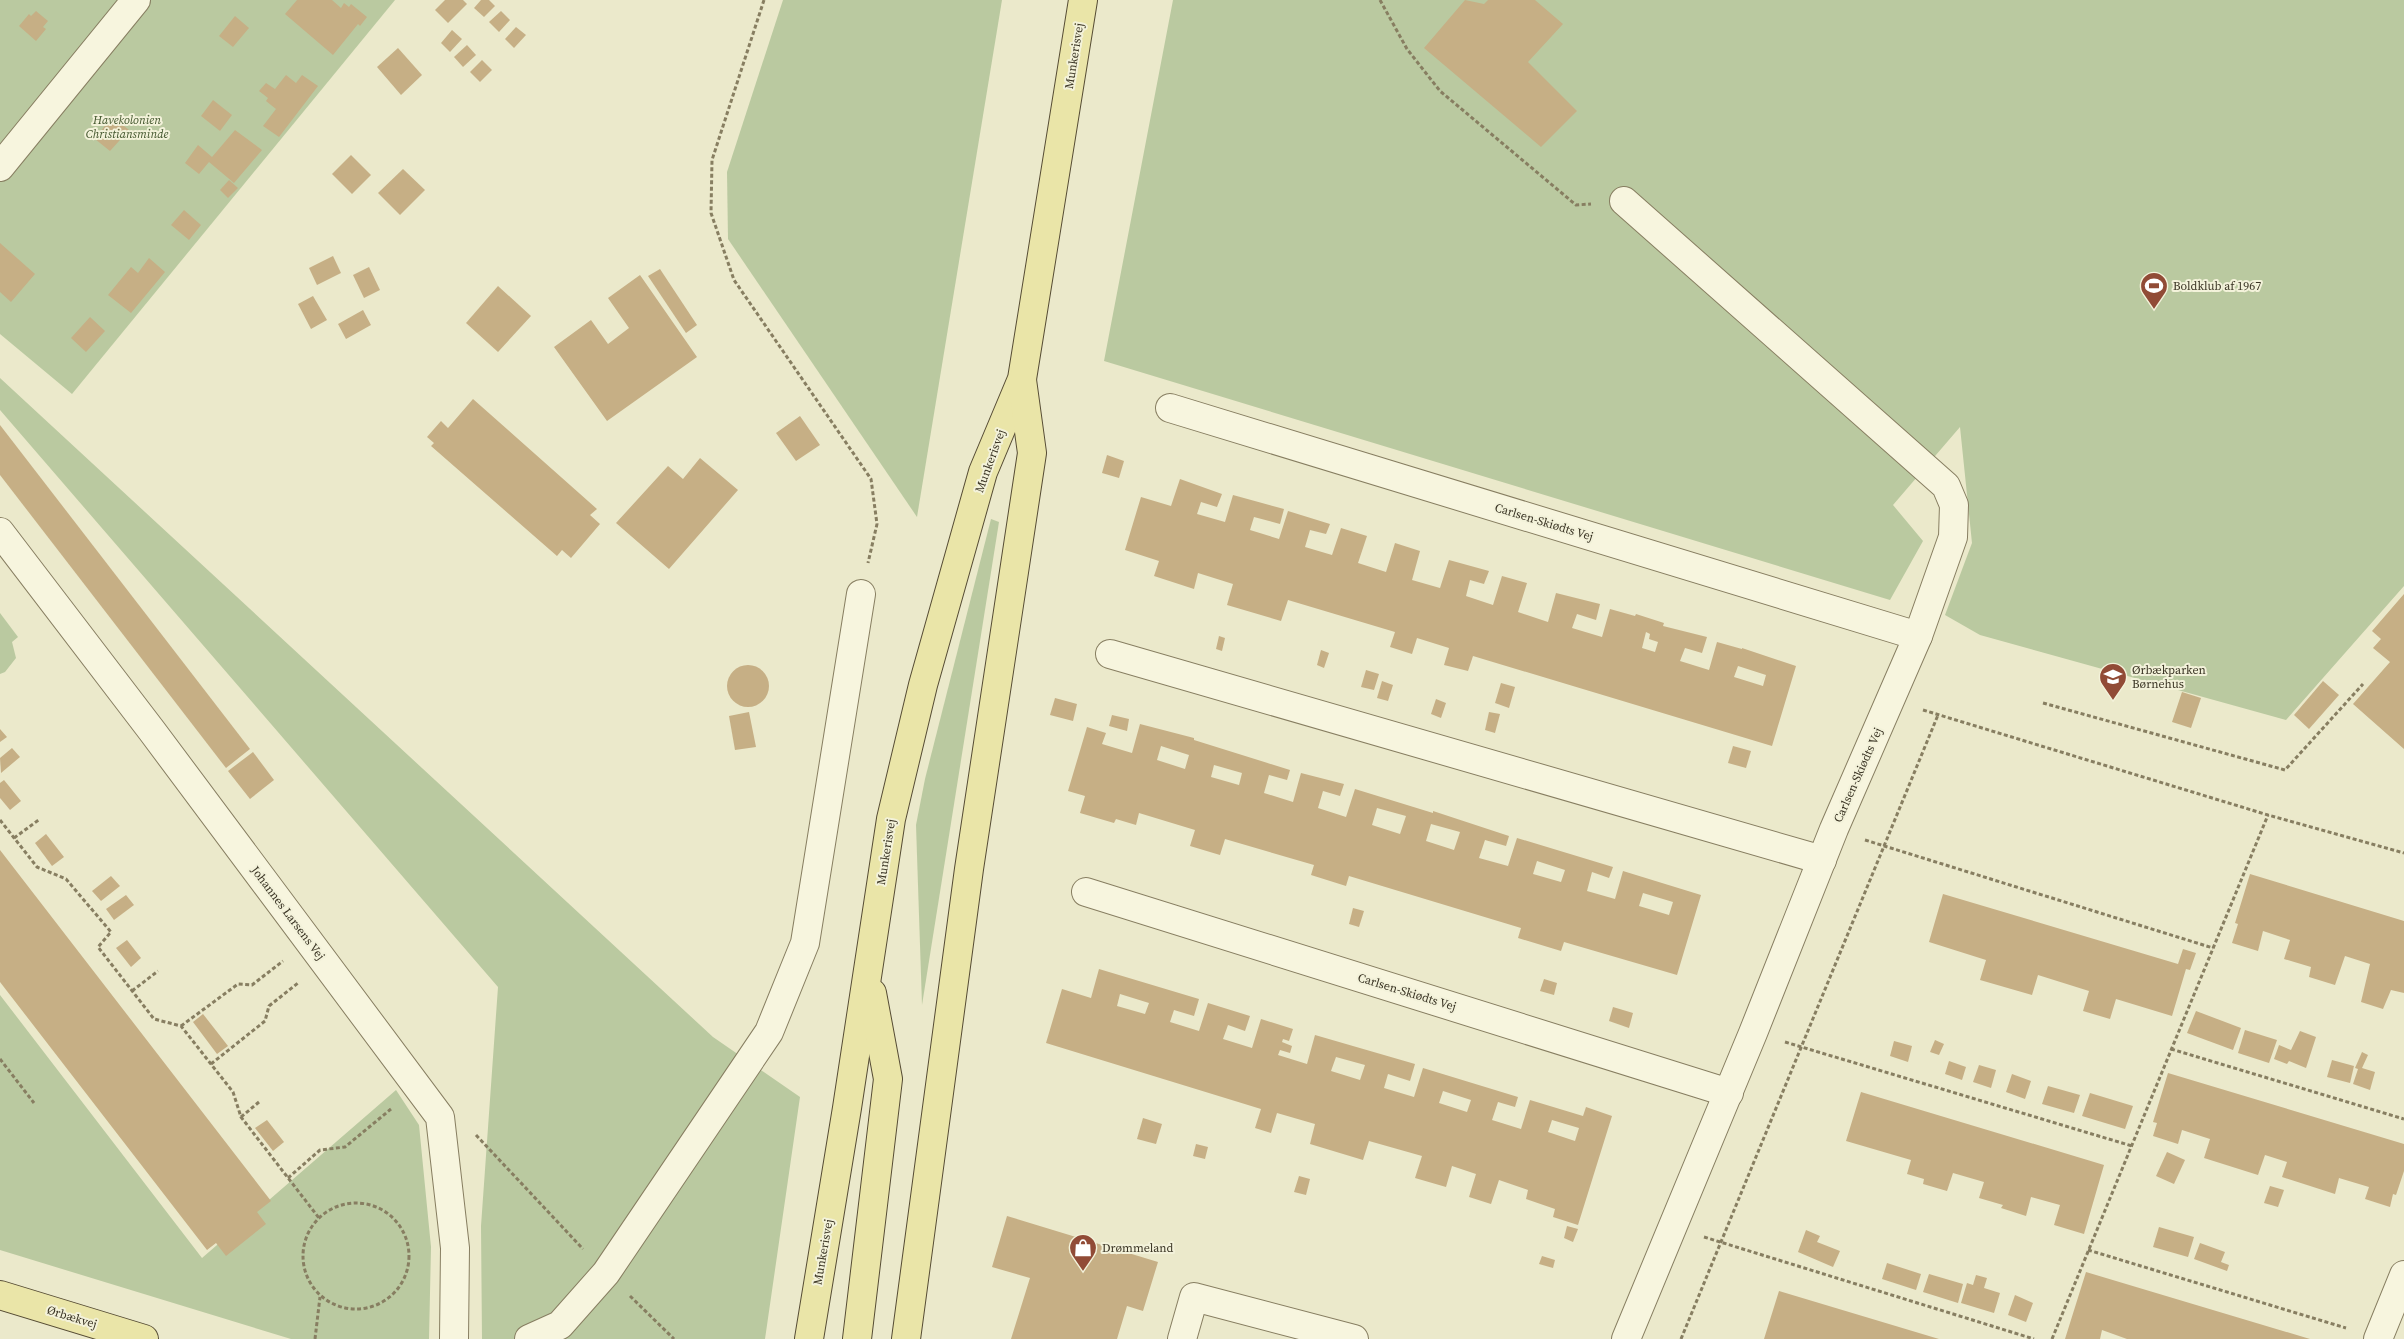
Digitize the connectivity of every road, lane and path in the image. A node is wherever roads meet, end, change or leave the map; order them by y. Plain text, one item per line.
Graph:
1 (136, 0) edge
2 (764, 0) edge
3 (1083, 0) edge
4 (1380, 0) edge
5 (0, 167) edge
6 (1624, 201) joint
7 (1022, 379) junction
8 (1170, 408) dead end
9 (0, 532) edge
10 (861, 594) joint
11 (1918, 636) junction
12 (1110, 654) dead end
13 (2363, 684) dead end
14 (1891, 700) junction
15 (2043, 703) dead end
16 (1938, 715) junction
17 (2268, 814) junction
18 (40, 818) dead end
19 (0, 820) edge
20 (1834, 829) junction
21 (14, 838) junction
22 (1884, 846) junction
23 (2404, 853) edge
24 (1822, 860) junction
25 (1086, 892) dead end
26 (2213, 948) junction
27 (317, 951) junction
28 (868, 969) junction
29 (158, 971) dead end
30 (132, 991) junction
31 (181, 1026) junction
32 (1753, 1033) junction
33 (1803, 1047) junction
34 (2171, 1049) junction
35 (0, 1059) edge
36 (211, 1064) junction
37 (418, 1087) junction
38 (1728, 1093) junction
39 (259, 1102) dead end
40 (34, 1103) dead end
41 (241, 1117) junction
42 (440, 1117) junction
43 (2404, 1119) edge
44 (2132, 1146) junction
45 (288, 1178) junction
46 (319, 1218) junction
47 (1672, 1228) junction
48 (1720, 1242) junction
49 (2088, 1250) junction
50 (606, 1273) junction
51 (2404, 1275) edge
52 (0, 1295) edge
53 (320, 1297) junction
54 (144, 1339) edge
55 (315, 1339) edge
56 (454, 1339) edge
57 (529, 1339) edge
58 (674, 1339) edge
59 (809, 1339) edge
60 (857, 1339) edge
61 (906, 1339) edge
62 (1182, 1339) edge
63 (1354, 1339) edge
64 (1626, 1339) edge
65 (1681, 1339) edge
66 (2034, 1339) edge
67 (2052, 1339) edge
68 (2378, 1339) edge

1 - 5 street
2 - 10 path
3 - 7 main road, Munkerisvej
4 - 6 path
6 - 11 street, Carlsen-Skiødts Vej
7 - 28 main road, Munkerisvej
7 - 61 main road, Munkerisvej
8 - 11 street, Carlsen-Skiødts Vej
9 - 27 street, Johannes Larsens Vej
10 - 50 street
11 - 14 street, Carlsen-Skiødts Vej
12 - 24 street
13 - 15 path
14 - 16 path
14 - 20 street, Carlsen-Skiødts Vej
16 - 17 path
16 - 22 path
17 - 23 path
17 - 26 path
18 - 21 path
19 - 21 path
20 - 22 path
20 - 24 street, Carlsen-Skiødts Vej
21 - 30 path
22 - 26 path
22 - 33 path
24 - 32 street, Carlsen-Skiødts Vej
25 - 38 street, Carlsen-Skiødts Vej
26 - 34 path
27 - 31 path
27 - 36 path
27 - 37 street, Johannes Larsens Vej
28 - 59 main road, Munkerisvej
28 - 60 main road
29 - 30 path
30 - 31 path
31 - 36 path
32 - 33 path
32 - 38 street, Carlsen-Skiødts Vej
33 - 44 path
33 - 48 path
34 - 43 path
34 - 44 path
35 - 40 path
36 - 41 path
37 - 42 street, Johannes Larsens Vej
37 - 45 path
38 - 47 street, Carlsen-Skiødts Vej
39 - 41 path
41 - 45 path
42 - 50 path
42 - 56 street, Johannes Larsens Vej
44 - 49 path
45 - 46 path
46 - 53 path
46 - 53 path
47 - 48 path
47 - 64 street, Carlsen-Skiødts Vej
48 - 65 path
48 - 66 path
49 - 67 path
49 - 68 path
50 - 57 street
50 - 58 path
51 - 68 street
52 - 54 main road, Ørbækvej
53 - 55 path
62 - 63 street

